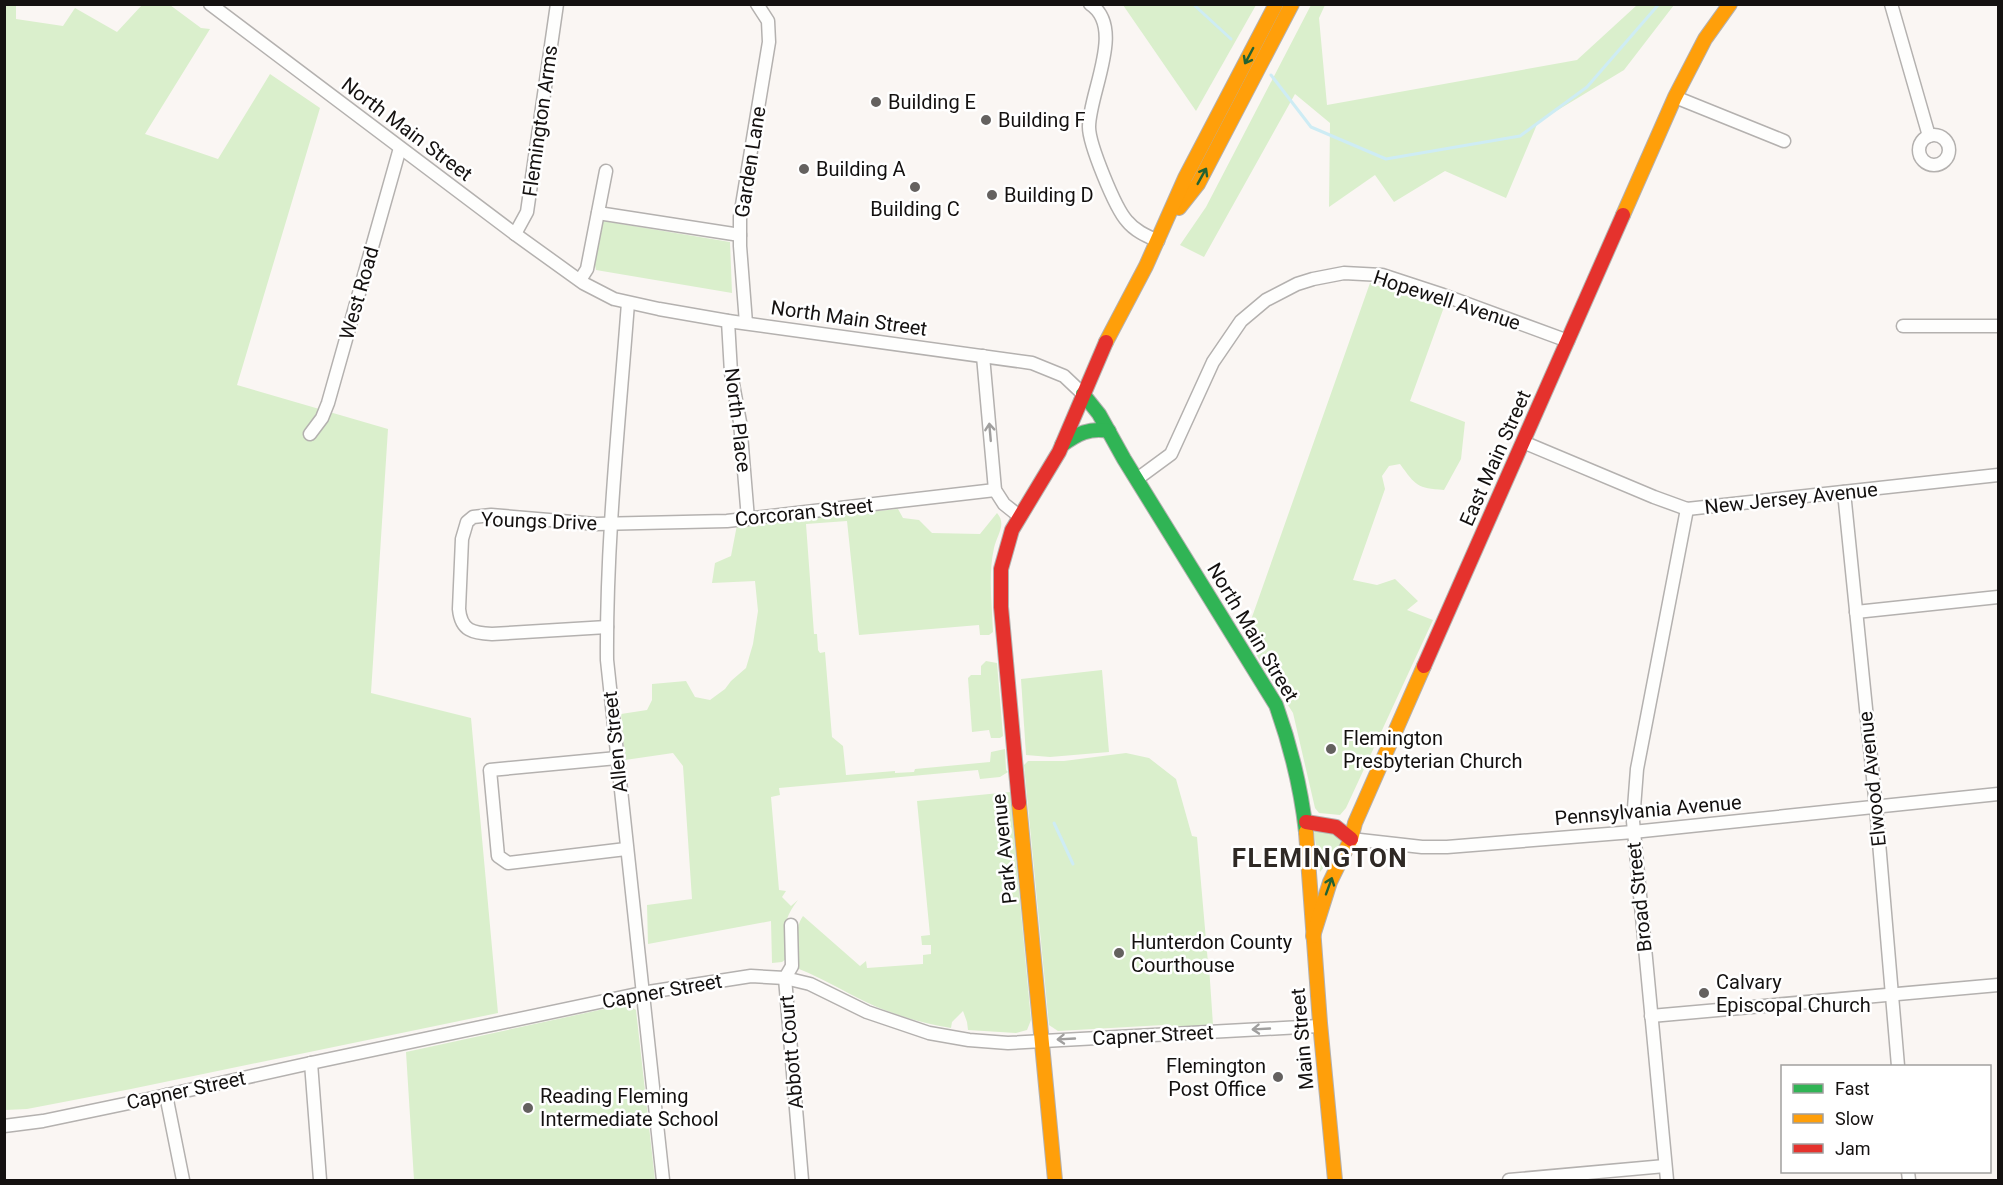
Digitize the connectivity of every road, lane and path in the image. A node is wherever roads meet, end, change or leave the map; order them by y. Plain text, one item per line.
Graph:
1 (557, 4) edge
2 (758, 4) edge
3 (1090, 4) edge
4 (1276, 4) edge
5 (1292, 4) edge
6 (1730, 4) edge
7 (1891, 4) edge
8 (220, 7) edge
9 (1675, 97) junction
10 (1929, 136) dead end
11 (1784, 141) dead end
12 (400, 148) junction
13 (606, 171) dead end
14 (598, 213) junction
15 (1167, 223) junction
16 (515, 234) junction
17 (740, 235) junction
18 (1158, 241) junction
19 (580, 280) junction
20 (628, 303) junction
21 (728, 321) junction
22 (746, 323) junction
23 (1903, 326) dead end
24 (1998, 326) edge
25 (1568, 341) junction
26 (983, 356) junction
27 (1083, 394) junction
28 (1109, 431) junction
29 (310, 434) dead end
30 (1523, 442) junction
31 (1062, 445) junction
32 (1998, 475) edge
33 (1137, 479) junction
34 (995, 490) junction
35 (1844, 492) junction
36 (1687, 508) junction
37 (1019, 516) junction
38 (748, 519) junction
39 (612, 524) junction
40 (1998, 597) edge
41 (1856, 612) junction
42 (607, 627) junction
43 (617, 758) junction
44 (1998, 794) edge
45 (1876, 807) junction
46 (1305, 822) junction
47 (1633, 832) junction
48 (1351, 839) junction
49 (626, 849) junction
50 (791, 925) dead end
51 (1313, 936) junction
52 (784, 978) junction
53 (1998, 985) edge
54 (642, 993) junction
55 (1892, 995) junction
56 (1651, 1016) junction
57 (1320, 1026) junction
58 (1042, 1040) junction
59 (311, 1063) junction
60 (1899, 1065) edge
61 (166, 1095) junction
62 (4, 1125) edge
63 (1665, 1166) junction
64 (183, 1180) edge
65 (320, 1180) edge
66 (663, 1180) edge
67 (802, 1180) edge
68 (1055, 1180) edge
69 (1335, 1180) edge
70 (1516, 1180) edge
71 (1667, 1180) edge

1 - 16 street, Flemington Arms
2 - 17 street, Garden Lane
3 - 18 street
4 -> 15 street
15 -> 5 street
6 - 9 street, East Main Street
7 - 10 street
8 - 12 street, North Main Street
9 - 11 street
9 - 25 street, East Main Street
12 - 16 street, North Main Street
12 - 29 street, West Road
13 - 14 street
14 - 17 street
14 - 19 street
15 - 18 street, Park Avenue
16 - 19 street, North Main Street
17 - 22 street, Garden Lane
18 - 27 street, Park Avenue
19 - 20 street, North Main Street
20 - 21 street, North Main Street
20 - 39 street, Allen Street
21 - 22 street, North Main Street
21 - 38 street, North Place
22 - 26 street, North Main Street
23 - 24 street
25 - 30 street, East Main Street
25 - 33 street, Hopewell Avenue
26 - 27 street, North Main Street
34 -> 26 street
27 - 28 street, North Main Street
27 - 31 street, Park Avenue
28 - 31 street
28 - 33 street, North Main Street
30 - 36 street, New Jersey Avenue
30 - 48 street, East Main Street
31 - 37 street, Park Avenue
32 - 35 street, New Jersey Avenue
33 - 46 street, North Main Street
34 - 37 street
34 - 38 street, Corcoran Street
35 - 36 street, New Jersey Avenue
35 - 41 street, Elwood Avenue
36 - 47 street, Broad Street
37 - 58 street, Park Avenue
38 - 39 street, Corcoran Street
39 - 42 street, Allen Street
39 - 42 street, Youngs Drive
40 - 41 street
41 - 45 street, Elwood Avenue
42 - 43 street, Allen Street
43 - 49 street, Allen Street
43 - 49 street
44 - 45 street, Pennsylvania Avenue
45 - 47 street, Pennsylvania Avenue
45 - 55 street, Elwood Avenue
46 - 48 street, Pennsylvania Avenue
46 - 51 street, Main Street
47 - 48 street, Pennsylvania Avenue
47 - 56 street, Broad Street
51 -> 48 street, East Main Street
49 - 54 street, Allen Street
50 - 52 street, Abbott Court
51 - 57 street, Main Street
52 - 54 street, Capner Street
52 - 58 street, Capner Street
52 - 67 street, Abbott Court
53 - 55 street
54 - 59 street, Capner Street
54 - 66 street, Allen Street
55 - 56 street
55 - 60 street, Elwood Avenue
56 - 63 street, Broad Street
57 -> 58 street, Capner Street
57 - 69 street, Main Street
58 - 68 street, Park Avenue
59 - 61 street, Capner Street
59 - 65 street
61 - 62 street, Capner Street
61 - 64 street
63 - 70 street
63 - 71 street, Broad Street

